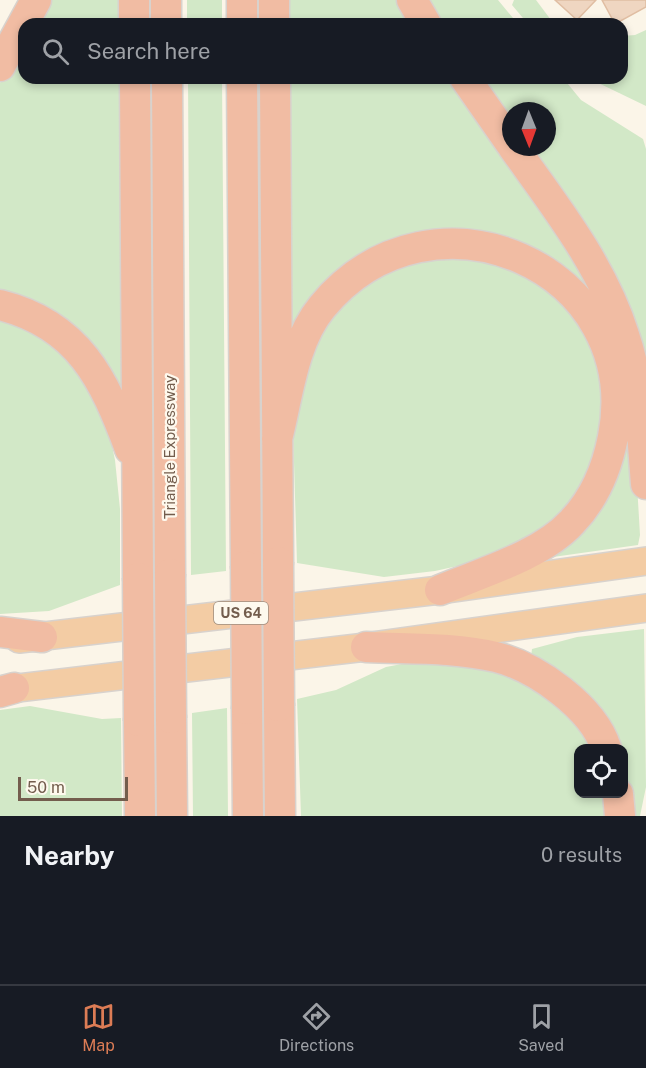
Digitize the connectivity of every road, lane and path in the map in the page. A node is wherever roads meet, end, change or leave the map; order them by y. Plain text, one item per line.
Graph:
1 (36, 0) edge
2 (134, 0) edge
3 (166, 0) edge
4 (242, 0) edge
5 (274, 0) edge
6 (412, 0) edge
7 (26, 18) edge
8 (134, 18) edge
9 (166, 18) edge
10 (242, 18) edge
11 (274, 18) edge
12 (422, 18) edge
13 (18, 33) edge
14 (0, 66) edge
15 (135, 84) edge
16 (167, 84) edge
17 (242, 84) edge
18 (275, 84) edge
19 (469, 84) edge
20 (502, 131) edge
21 (520, 156) edge
22 (0, 305) edge
23 (277, 439) junction
24 (138, 469) junction
25 (646, 484) edge
26 (646, 561) edge
27 (440, 590) junction
28 (646, 608) edge
29 (0, 632) edge
30 (42, 637) junction
31 (0, 642) edge
32 (366, 647) junction
33 (4, 690) edge
34 (604, 744) edge
35 (618, 798) edge
36 (281, 813) edge
37 (140, 816) edge
38 (172, 816) edge
39 (248, 816) edge
40 (620, 816) edge

1 - 7 highway
2 - 8 highway
3 - 9 highway
4 - 10 highway
5 - 11 highway
6 - 12 highway
13 - 14 highway
15 - 24 highway
16 - 38 highway, Triangle Expressway, bridge
17 - 39 highway, bridge
18 - 23 highway
19 - 20 highway
21 - 25 highway
22 - 24 highway
23 - 27 highway
23 - 36 highway, bridge
24 - 37 highway, bridge
26 - 27 highway, US 64
27 - 30 highway, US 64
28 - 32 highway
29 - 30 highway
30 - 31 highway, US 64
32 - 33 highway
32 - 34 highway
35 - 40 highway

